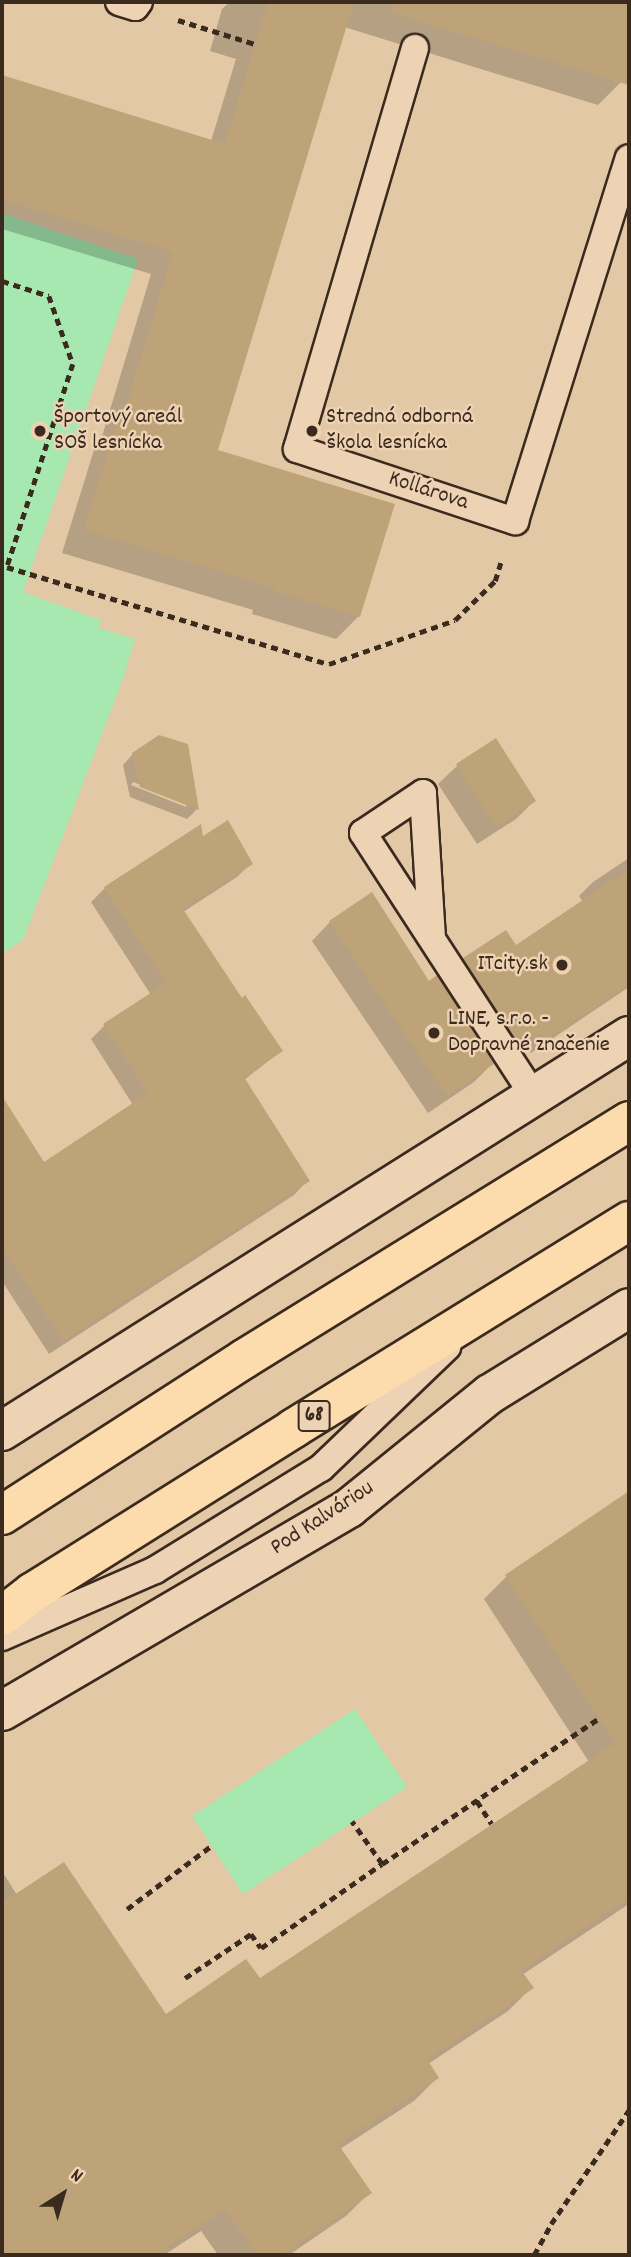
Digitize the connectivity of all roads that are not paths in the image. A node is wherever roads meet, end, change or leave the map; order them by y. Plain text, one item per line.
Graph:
1 (415, 48) dead end
2 (629, 158) edge
3 (432, 938) junction
4 (629, 1036) edge
5 (534, 1096) junction
6 (629, 1121) edge
7 (629, 1222) edge
8 (629, 1308) edge
9 (485, 1310) junction
10 (5, 1425) edge
11 (2, 1515) edge
12 (2, 1616) edge
13 (2, 1637) edge
14 (2, 1710) edge

1 - 2 lane, Kollárova
3 - 3 lane
3 - 5 lane
4 - 5 street
5 - 10 street
6 - 11 main road
7 - 9 main road, 68
8 - 14 street, Pod Kalváriou
9 - 12 main road, 68
9 - 13 lane

